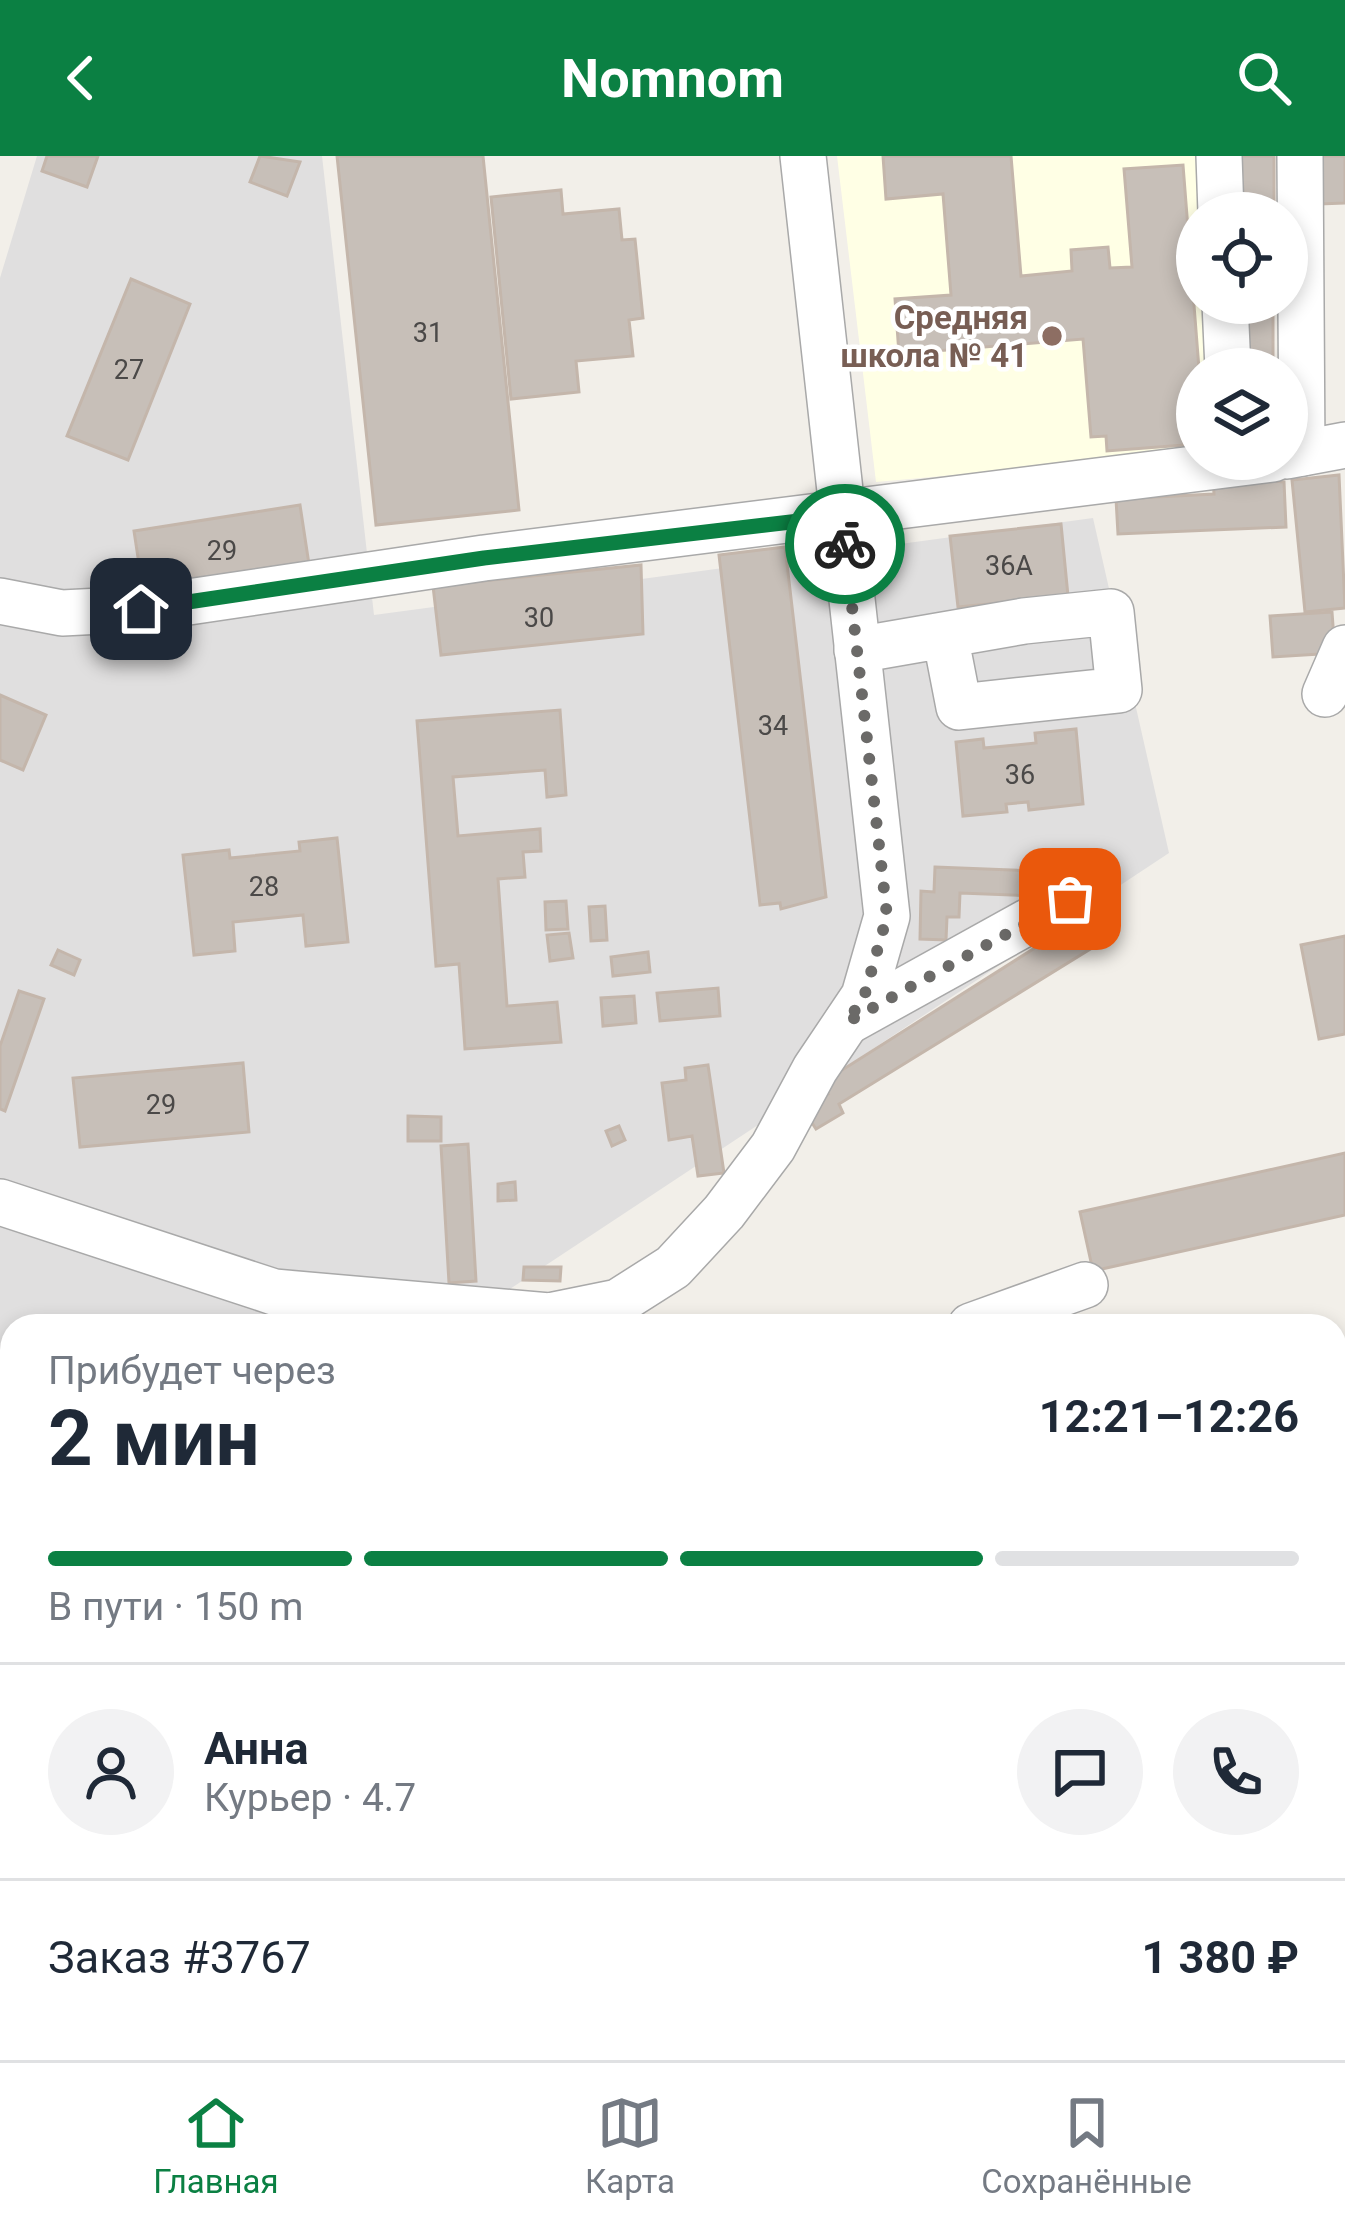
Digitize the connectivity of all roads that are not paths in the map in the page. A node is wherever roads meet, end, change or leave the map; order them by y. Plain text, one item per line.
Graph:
1 (803, 156) edge
2 (1219, 156) edge
3 (1300, 156) edge
4 (1220, 192) edge
5 (1324, 215) edge
6 (1304, 348) edge
7 (1176, 471) edge
8 (842, 516) junction
9 (0, 601) edge
10 (945, 635) dead end
11 (1345, 648) edge
12 (857, 650) junction
13 (1325, 694) dead end
14 (1070, 899) dead end
15 (847, 1022) junction
16 (0, 1202) edge
17 (1085, 1285) dead end
18 (526, 1314) edge
19 (624, 1314) edge
20 (1004, 1314) edge

1 - 8 street
2 - 4 street
3 - 5 street
5 - 6 street
7 - 8 street
8 - 9 street
8 - 12 street
10 - 12 street
11 - 13 street
12 - 15 street
14 - 15 street
15 - 19 street
16 - 18 street
17 - 20 street

